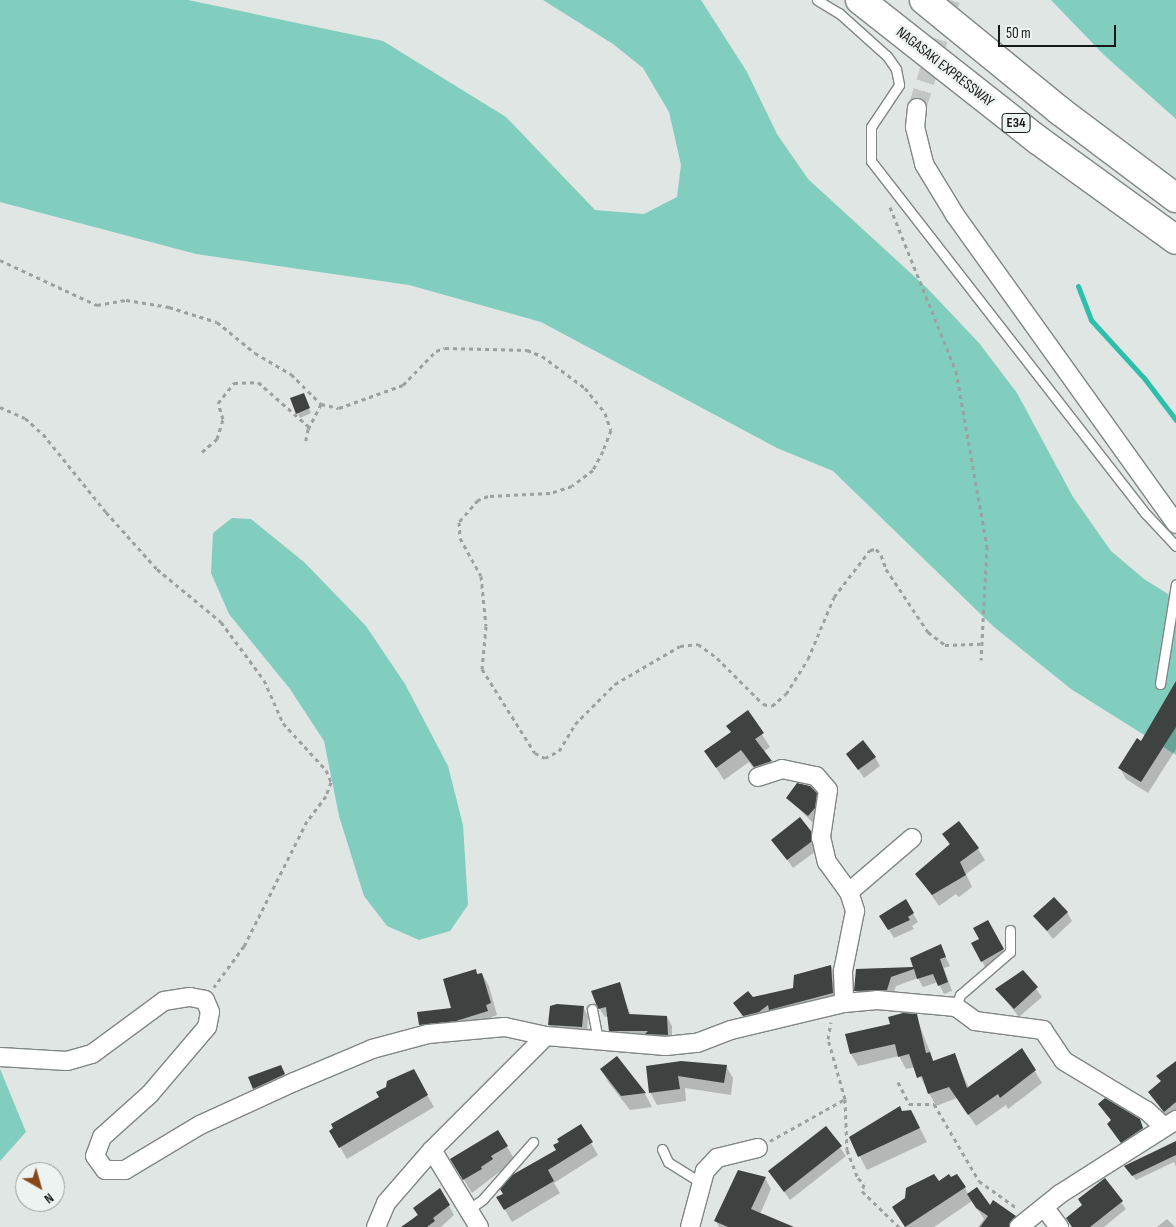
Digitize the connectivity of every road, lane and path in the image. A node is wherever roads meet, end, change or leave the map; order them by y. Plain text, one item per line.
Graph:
1 (817, 0) edge
2 (860, 0) edge
3 (924, 0) edge
4 (917, 108) tunnel mouth
5 (886, 197) dead end
6 (1176, 198) edge
7 (1176, 240) edge
8 (0, 260) edge
9 (321, 404) junction
10 (0, 407) edge
11 (309, 427) junction
12 (305, 444) dead end
13 (202, 452) dead end
14 (1176, 524) edge
15 (1176, 546) edge
16 (1176, 584) edge
17 (980, 644) junction
18 (981, 660) dead end
19 (1160, 684) dead end
20 (758, 777) dead end
21 (912, 838) dead end
22 (849, 892) junction
23 (1010, 930) dead end
24 (205, 1000) junction
25 (838, 1005) junction
26 (956, 1007) junction
27 (592, 1009) dead end
28 (546, 1036) junction
29 (598, 1042) junction
30 (0, 1057) edge
31 (898, 1082) dead end
32 (845, 1099) junction
33 (1170, 1123) edge
34 (533, 1142) dead end
35 (758, 1148) joint
36 (662, 1149) dead end
37 (432, 1150) junction
38 (702, 1183) junction
39 (1044, 1207) junction
40 (468, 1210) junction
41 (1024, 1222) edge
42 (376, 1227) edge
43 (479, 1227) edge
44 (690, 1227) edge
45 (899, 1227) edge
46 (1059, 1227) edge

1 - 15 lane
2 - 7 highway, NAGASAKI EXPRESSWAY / E34
3 - 6 highway, E34
4 - 14 street
5 - 17 path
8 - 9 path
9 - 11 path
9 - 17 path
10 - 24 path
11 - 12 path
11 - 13 path
16 - 19 lane
17 - 18 path
20 - 22 street
21 - 22 street
22 - 25 street
23 - 26 lane
24 - 28 street
24 - 30 street
25 - 26 street
25 - 29 street
25 - 32 path
26 - 33 street
27 - 29 lane
28 - 29 street
28 - 37 street
31 - 41 path
32 - 35 path
32 - 45 path
33 - 39 street
34 - 40 lane
35 - 38 street
36 - 38 lane
37 - 40 street
37 - 42 street
38 - 44 street
39 - 41 street
39 - 46 street
40 - 43 street

